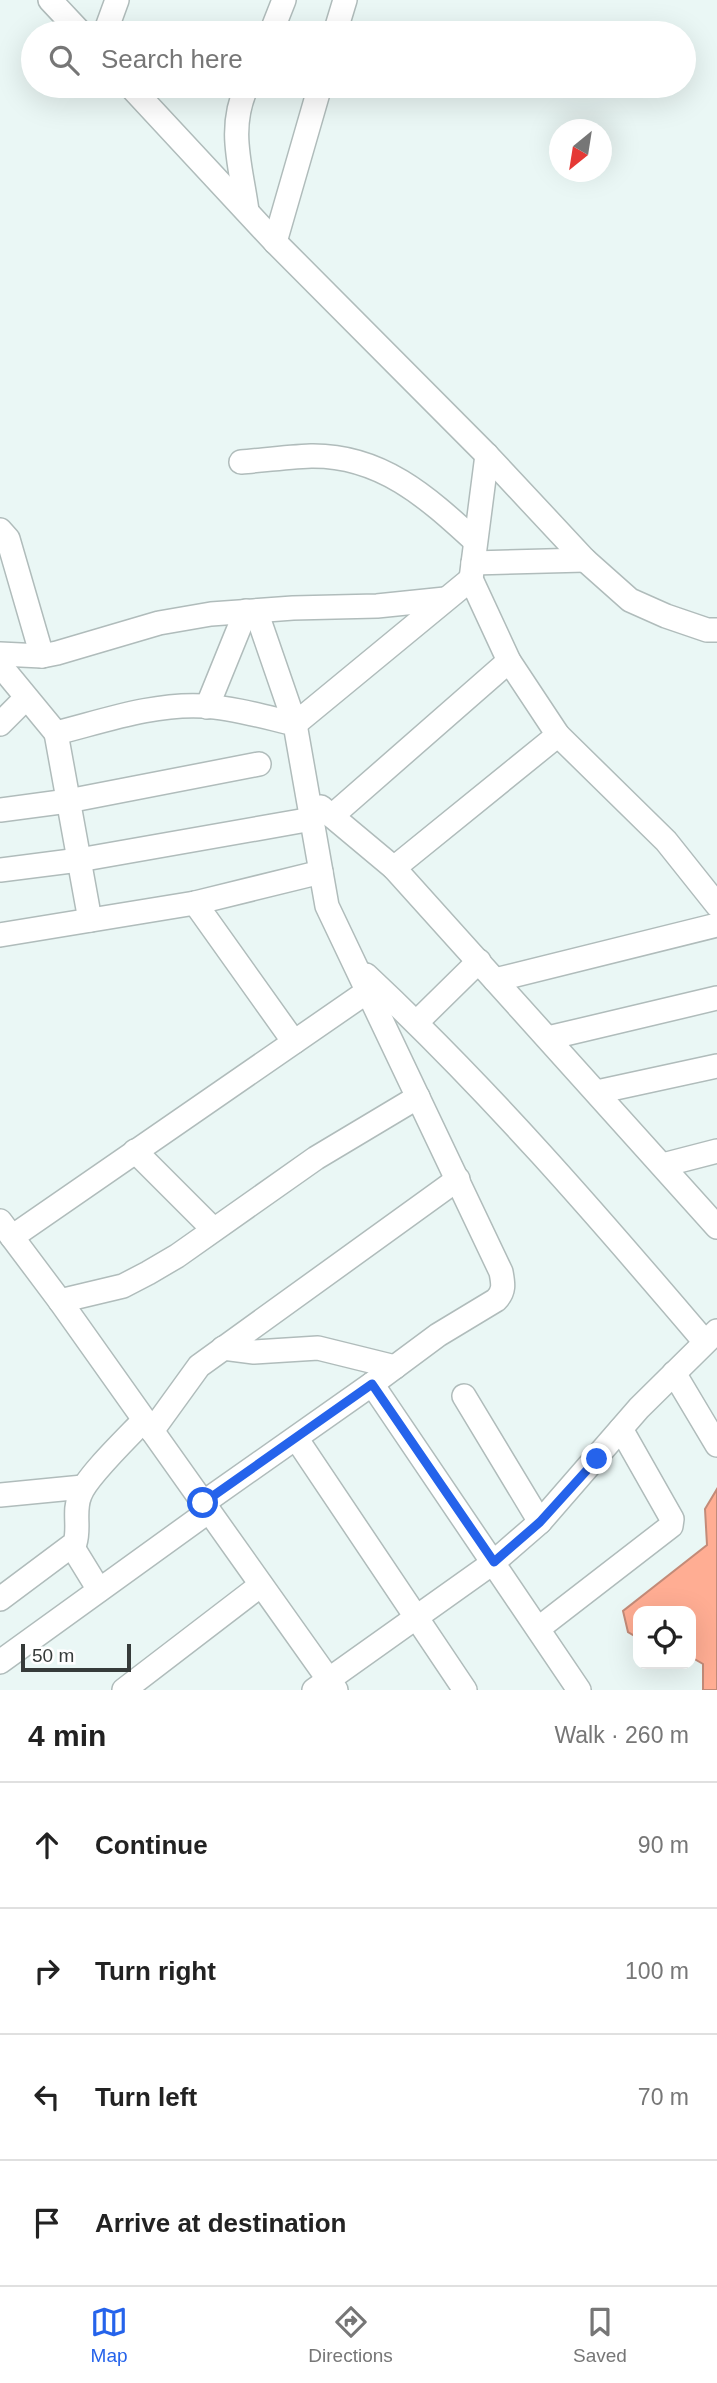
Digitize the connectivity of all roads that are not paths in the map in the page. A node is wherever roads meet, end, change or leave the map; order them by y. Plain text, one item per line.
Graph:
1 (50, 0) edge
2 (117, 0) edge
3 (284, 0) edge
4 (345, 0) edge
5 (70, 21) edge
6 (109, 21) edge
7 (276, 21) edge
8 (339, 21) edge
9 (141, 98) edge
10 (243, 98) edge
11 (317, 98) edge
12 (247, 211) junction
13 (275, 242) junction
14 (487, 455) junction
15 (241, 462) dead end
16 (0, 530) edge
17 (585, 559) junction
18 (473, 561) junction
19 (445, 599) junction
20 (251, 611) junction
21 (717, 630) edge
22 (0, 654) edge
23 (42, 656) junction
24 (509, 661) junction
25 (0, 666) edge
26 (26, 698) junction
27 (207, 706) junction
28 (0, 724) edge
29 (295, 724) junction
30 (56, 733) junction
31 (558, 735) junction
32 (259, 764) dead end
33 (68, 801) junction
34 (0, 810) edge
35 (322, 817) junction
36 (79, 860) junction
37 (394, 867) junction
38 (0, 870) edge
39 (321, 872) junction
40 (195, 903) junction
41 (717, 905) edge
42 (90, 920) junction
43 (717, 925) edge
44 (0, 935) edge
45 (479, 961) junction
46 (355, 965) junction
47 (495, 979) junction
48 (368, 991) junction
49 (717, 998) edge
50 (416, 1022) junction
51 (548, 1038) junction
52 (294, 1042) junction
53 (717, 1066) edge
54 (597, 1092) junction
55 (418, 1097) junction
56 (135, 1151) junction
57 (717, 1151) edge
58 (663, 1165) junction
59 (458, 1180) junction
60 (717, 1227) edge
61 (6, 1229) edge
62 (213, 1229) junction
63 (60, 1301) junction
64 (711, 1337) edge
65 (223, 1348) junction
66 (395, 1367) junction
67 (674, 1373) junction
68 (372, 1384) junction
69 (464, 1396) dead end
70 (148, 1426) junction
71 (621, 1429) junction
72 (296, 1438) junction
73 (717, 1445) edge
74 (83, 1487) junction
75 (0, 1495) edge
76 (206, 1507) junction
77 (540, 1522) junction
78 (72, 1546) junction
79 (494, 1562) junction
80 (261, 1586) junction
81 (99, 1590) junction
82 (0, 1598) edge
83 (416, 1617) junction
84 (539, 1628) junction
85 (0, 1662) edge
86 (326, 1686) edge
87 (124, 1690) edge
88 (466, 1690) edge
89 (579, 1690) edge

1 - 5 street
2 - 6 street
3 - 7 street
4 - 8 street
9 - 12 street
10 - 12 street
11 - 13 street
12 - 13 street
13 - 14 street
14 - 17 street
14 - 18 street
15 - 18 street
16 - 23 street
17 - 18 street
17 - 21 street
18 - 19 street
18 - 24 street
19 - 20 street
19 - 29 street
20 - 23 street
20 - 27 street
20 - 29 street
22 - 23 street
24 - 31 street
24 - 35 street
25 - 26 street
26 - 28 street
26 - 30 street
27 - 29 street
27 - 30 street
29 - 35 street
30 - 33 street
31 - 37 street
31 - 41 street
32 - 33 street
33 - 34 street
33 - 36 street
35 - 36 street
35 - 37 street
35 - 39 street
36 - 38 street
36 - 42 street
37 - 45 street
39 - 40 street
39 - 46 street
40 - 42 street
40 - 52 street
42 - 44 street
43 - 47 street
45 - 47 street
45 - 50 street
46 - 48 street
46 - 50 street
47 - 51 street
48 - 52 street
48 - 55 street
49 - 51 street
50 - 64 street
51 - 54 street
52 - 56 street
53 - 54 street
54 - 58 street
55 - 59 street
55 - 62 street
56 - 61 street
56 - 62 street
57 - 58 street
58 - 60 street
59 - 65 street
59 - 66 street
61 - 63 street
62 - 63 street
63 - 70 street
64 - 67 street
65 - 66 street
65 - 70 street
66 - 68 street
67 - 71 street
67 - 73 street
68 - 72 street
68 - 79 street
69 - 77 street
70 - 74 street
70 - 76 street
71 - 77 street
71 - 84 street
72 - 76 street
72 - 83 street
74 - 75 street
74 - 78 street
76 - 80 street
76 - 81 street
77 - 79 street
78 - 81 street
78 - 82 street
79 - 83 street
79 - 84 street
80 - 86 street
80 - 87 street
81 - 85 street
83 - 86 street
83 - 88 street
84 - 89 street

